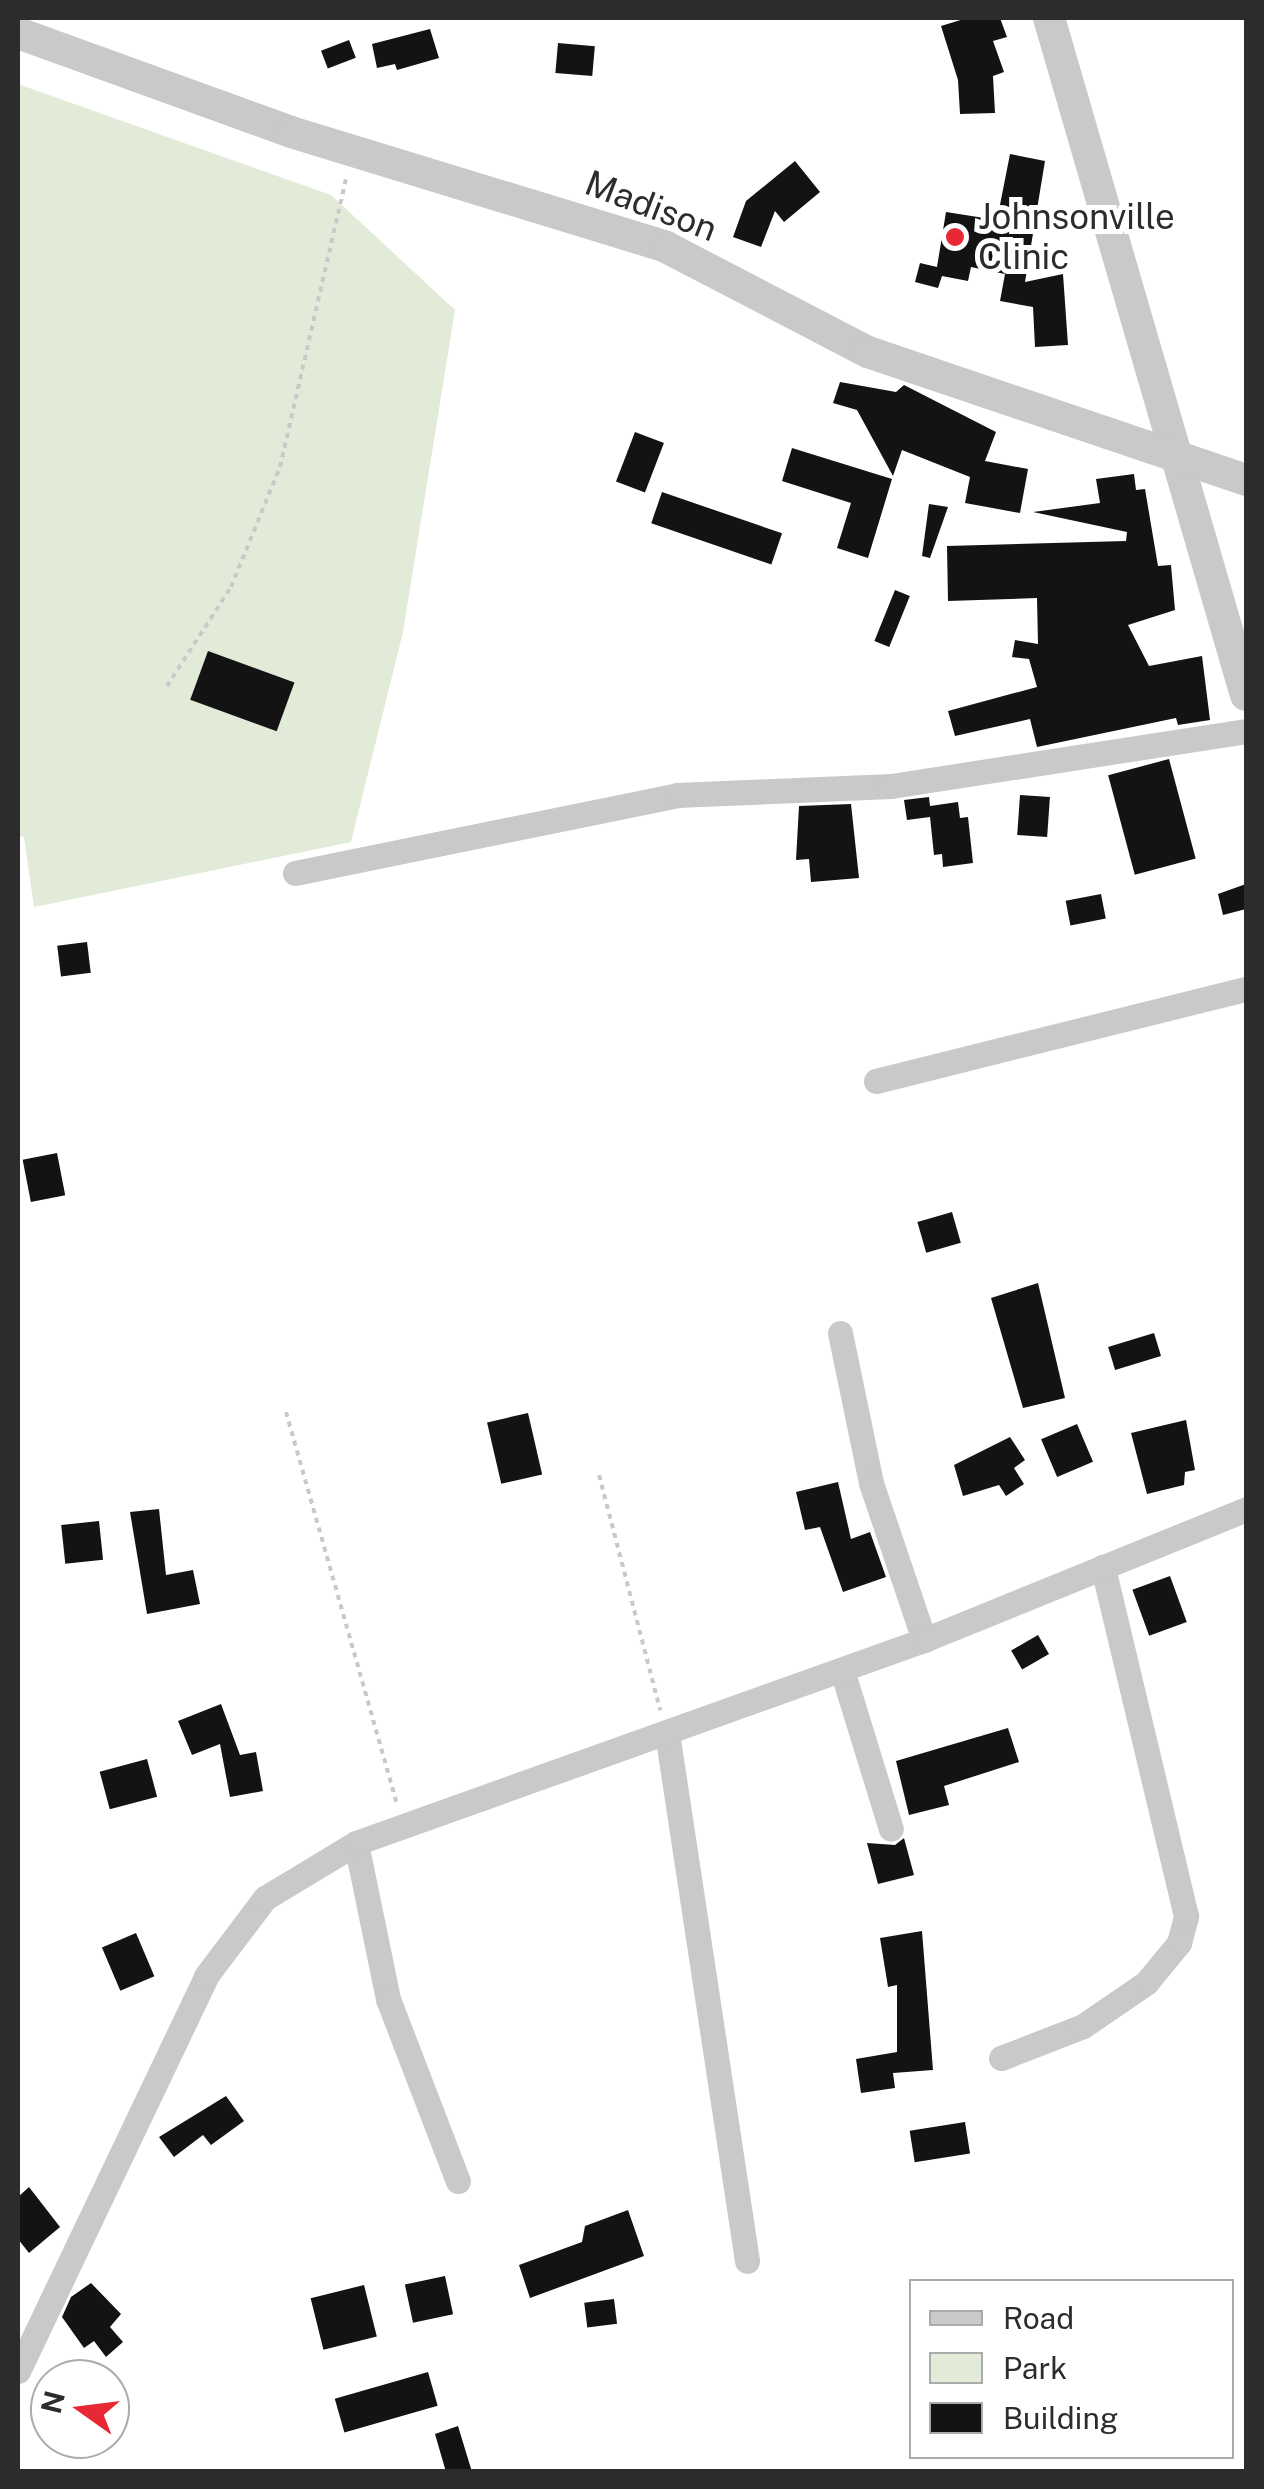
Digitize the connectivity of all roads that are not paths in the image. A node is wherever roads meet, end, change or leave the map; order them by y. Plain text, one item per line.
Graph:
1 (1050, 18) edge
2 (18, 33) edge
3 (1174, 456) junction
4 (1246, 480) edge
5 (1246, 695) edge
6 (1246, 731) edge
7 (295, 872) dead end
8 (1246, 989) edge
9 (876, 1081) dead end
10 (840, 1333) dead end
11 (1246, 1509) edge
12 (1104, 1567) junction
13 (924, 1640) junction
14 (842, 1670) junction
15 (667, 1734) junction
16 (891, 1829) dead end
17 (356, 1843) junction
18 (1001, 2058) dead end
19 (458, 2182) dead end
20 (747, 2262) dead end
21 (18, 2371) edge

1 - 3 street
2 - 3 street, Madison
3 - 4 street, Madison
3 - 5 street
6 - 7 street
8 - 9 street
10 - 13 street
11 - 12 street
12 - 13 street
12 - 18 street
13 - 14 street
14 - 15 street
14 - 16 street
15 - 17 street
15 - 20 street
17 - 19 street
17 - 21 street

